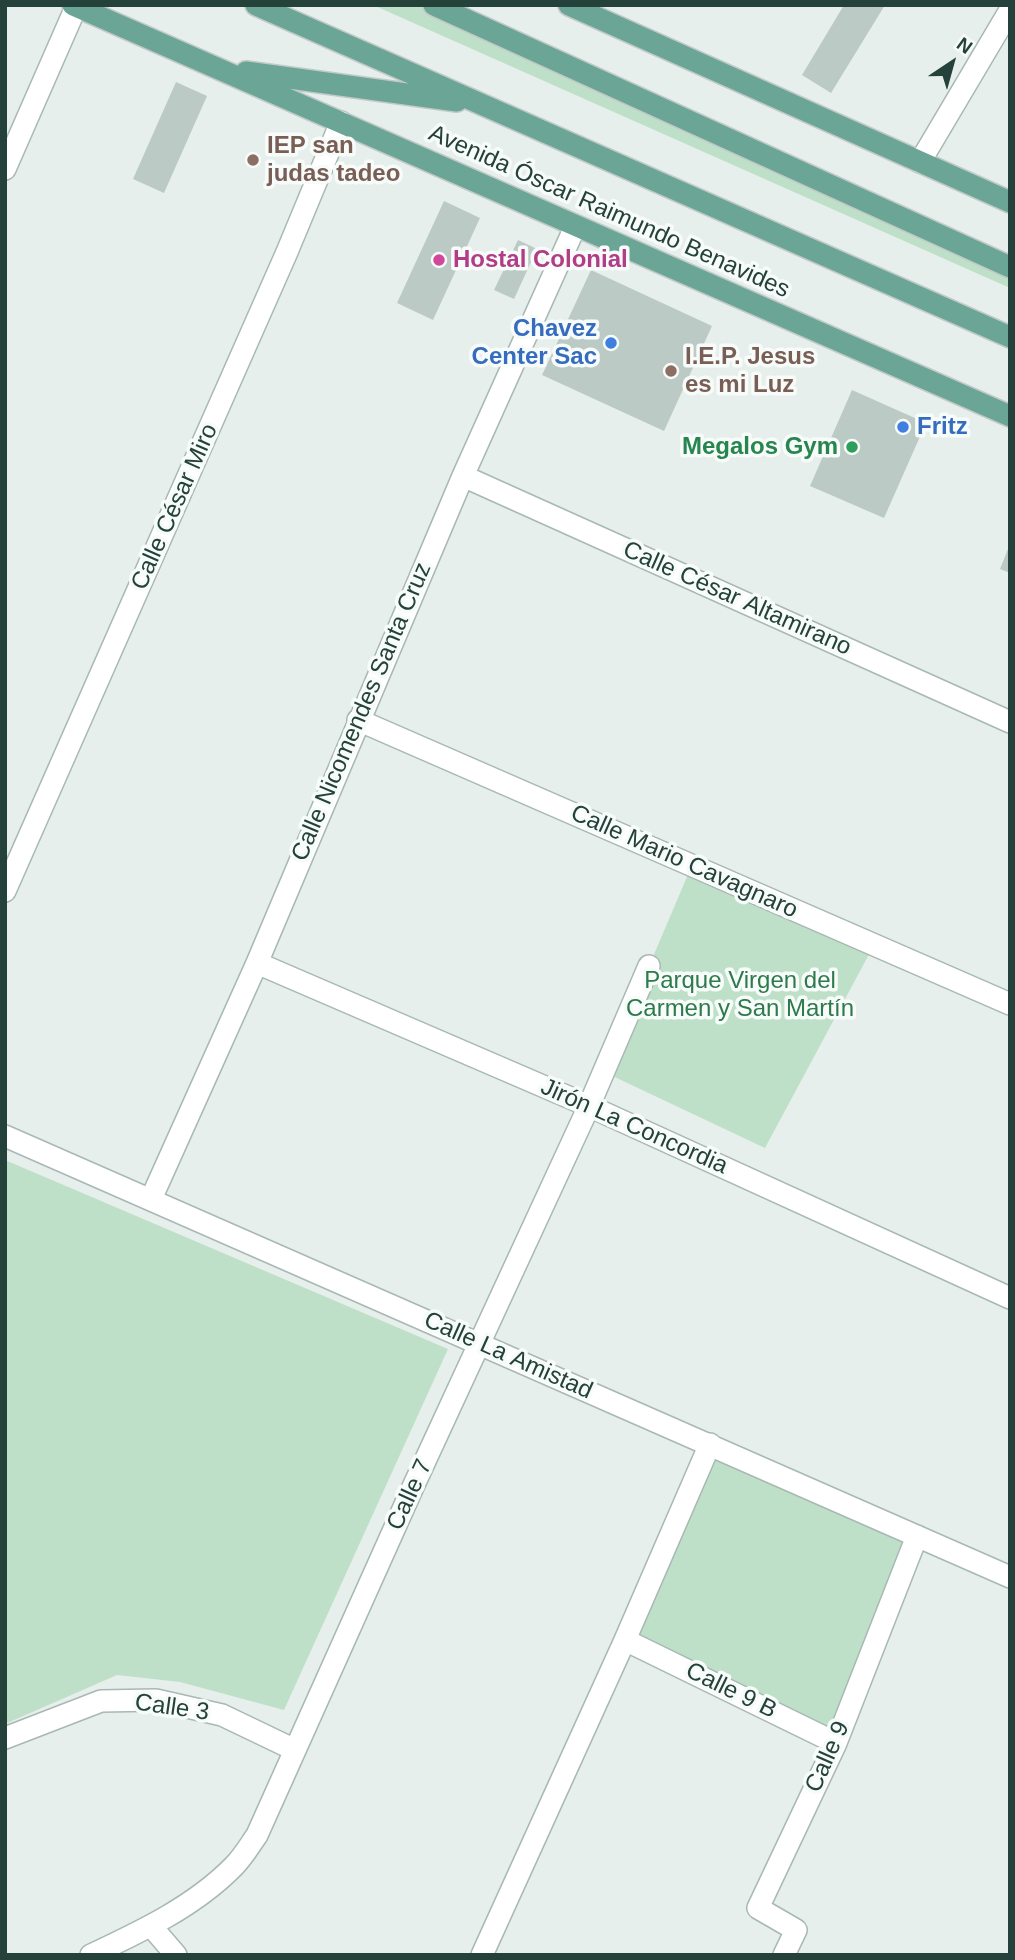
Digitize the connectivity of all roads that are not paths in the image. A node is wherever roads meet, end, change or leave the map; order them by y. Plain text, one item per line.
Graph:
1 (256, 5) edge
2 (434, 5) edge
3 (569, 5) edge
4 (75, 6) edge
5 (1010, 10) edge
6 (216, 68) junction
7 (485, 106) junction
8 (341, 122) junction
9 (920, 162) junction
10 (5, 169) edge
11 (1010, 202) edge
12 (575, 227) junction
13 (1010, 267) edge
14 (1010, 337) edge
15 (1010, 416) edge
16 (463, 476) junction
17 (358, 720) junction
18 (1010, 722) edge
19 (5, 891) edge
20 (257, 962) junction
21 (649, 966) dead end
22 (1010, 1004) edge
23 (589, 1106) junction
24 (5, 1136) edge
25 (151, 1199) junction
26 (1010, 1297) edge
27 (480, 1344) junction
28 (710, 1444) junction
29 (917, 1536) junction
30 (1010, 1577) edge
31 (625, 1640) junction
32 (5, 1738) edge
33 (836, 1743) junction
34 (295, 1750) junction
35 (151, 1926) junction
36 (91, 1955) edge
37 (176, 1955) edge
38 (482, 1955) edge
39 (784, 1955) edge

1 - 7 main road, Avenida Óscar Raimundo Benavides
2 - 13 main road
3 - 9 main road
4 - 6 main road, Avenida Óscar Raimundo Benavides
4 - 10 street
5 - 9 street
6 - 7 main road
6 - 8 main road, Avenida Óscar Raimundo Benavides
7 - 14 main road, Avenida Óscar Raimundo Benavides
8 - 12 main road, Avenida Óscar Raimundo Benavides
8 - 19 street, Calle César Miro
9 - 11 main road
12 - 15 main road, Avenida Óscar Raimundo Benavides
12 - 16 street, Calle Nicomendes Santa Cruz
16 - 17 street, Calle Nicomendes Santa Cruz
16 - 18 street, Calle César Altamirano
17 - 20 street, Calle Nicomendes Santa Cruz
17 - 22 street, Calle Mario Cavagnaro
20 - 23 street, Jirón La Concordia
20 - 25 street, Calle Nicomendes Santa Cruz
21 - 23 street, Calle 7
23 - 26 street, Jirón La Concordia
23 - 27 street, Calle 7
24 - 25 street, Calle La Amistad
25 - 27 street, Calle La Amistad
27 - 28 street, Calle La Amistad
27 - 34 street, Calle 7
28 - 29 street, Calle La Amistad
28 - 31 street
29 - 30 street, Calle La Amistad
29 - 33 street, Calle 9
31 - 33 street, Calle 9 B
31 - 38 street
32 - 34 street, Calle 3
33 - 39 street, Calle 9
34 - 35 street, Calle 7
35 - 36 street, Calle 7
35 - 37 street

